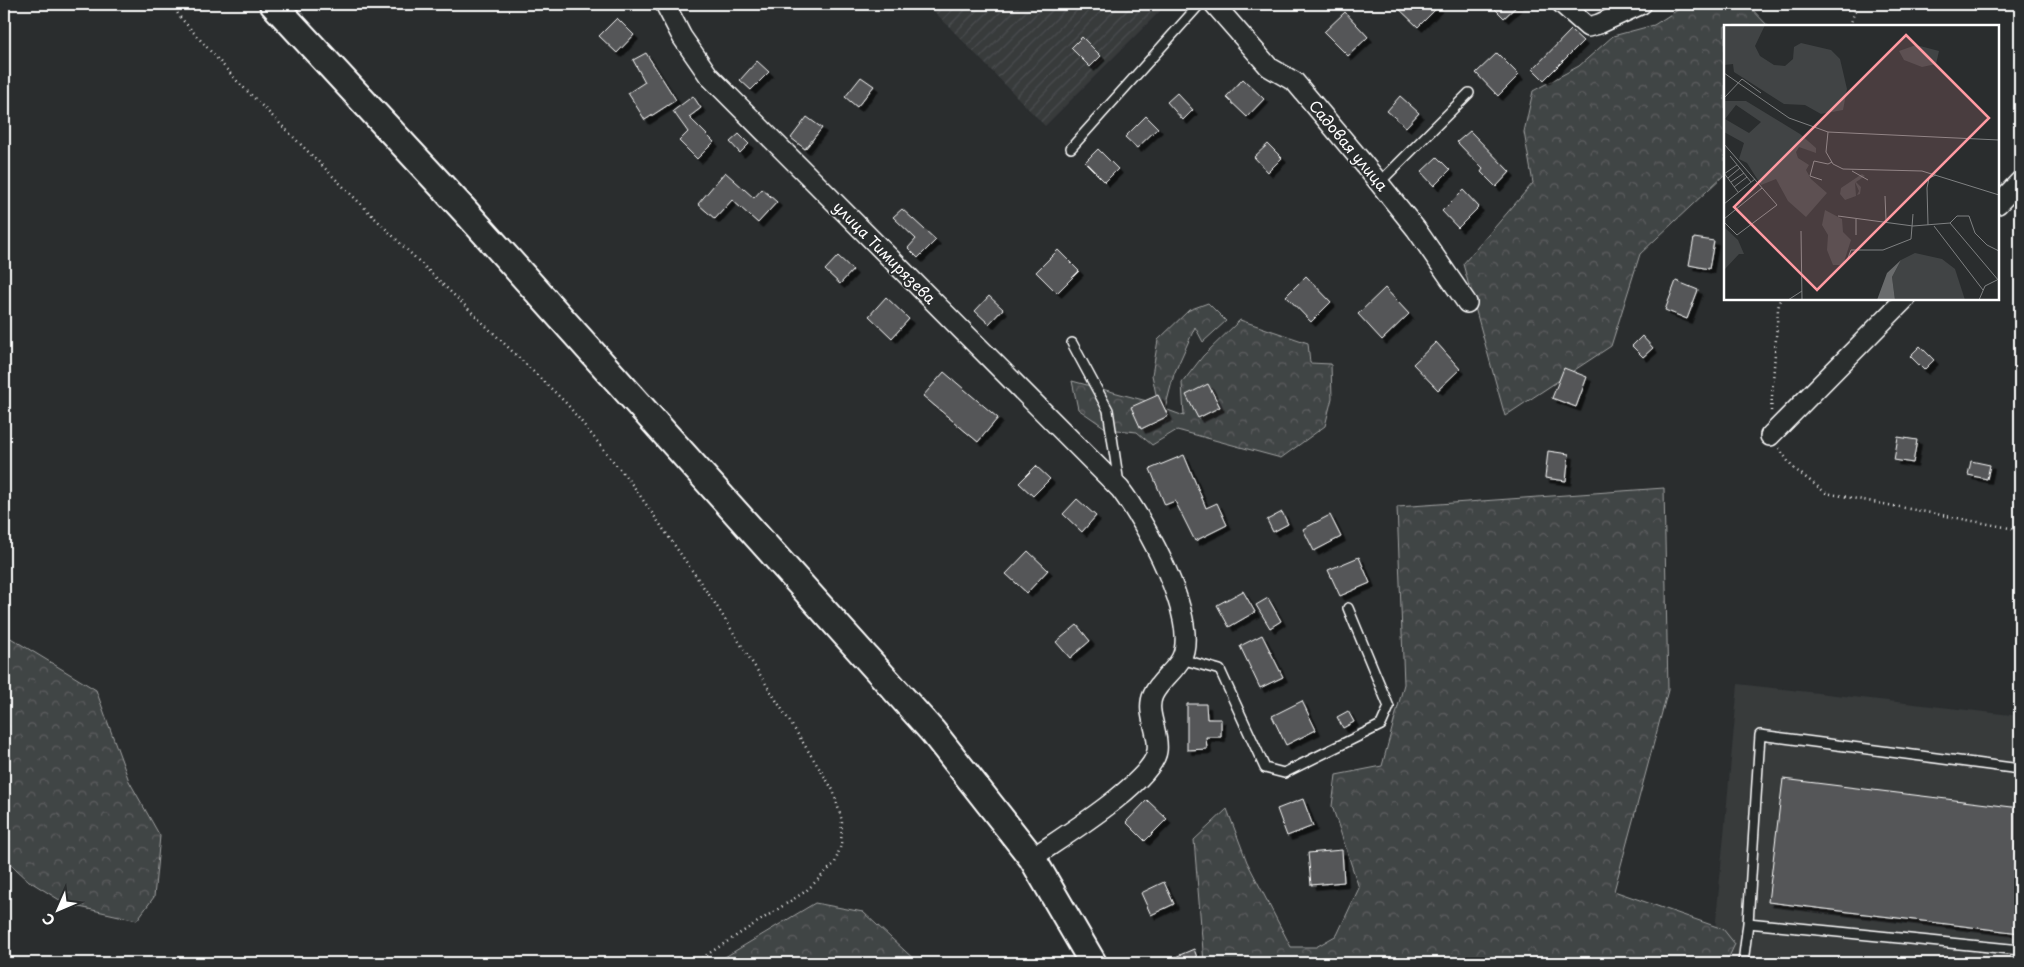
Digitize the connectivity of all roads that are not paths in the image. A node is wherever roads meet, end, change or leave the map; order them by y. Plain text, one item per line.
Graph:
1 (273, 4) edge
2 (665, 4) edge
3 (1200, 4) edge
4 (1214, 4) edge
5 (1562, 4) edge
6 (1642, 4) edge
7 (1469, 93) dead end
8 (1071, 148) dead end
9 (2020, 181) edge
10 (1379, 183) junction
11 (1999, 203) edge
12 (1904, 300) edge
13 (1467, 303) dead end
14 (1072, 343) dead end
15 (1770, 436) road end
16 (1120, 489) junction
17 (1348, 608) dead end
18 (1181, 659) junction
19 (2020, 769) edge
20 (1032, 858) junction
21 (1748, 924) junction
22 (2020, 950) edge
23 (1093, 963) edge
24 (1743, 963) edge

1 - 20 main road
2 - 16 street, улица Тимирязева
3 - 8 lane
4 - 10 street, Садовая улица
5 - 6 street
7 - 10 lane
9 - 11 street
10 - 13 street, Садовая улица
12 - 15 street
14 - 16 lane
16 - 18 street, улица Тимирязева
17 - 18 lane
18 - 20 street
19 - 21 lane
20 - 23 main road
21 - 22 lane
21 - 24 lane

